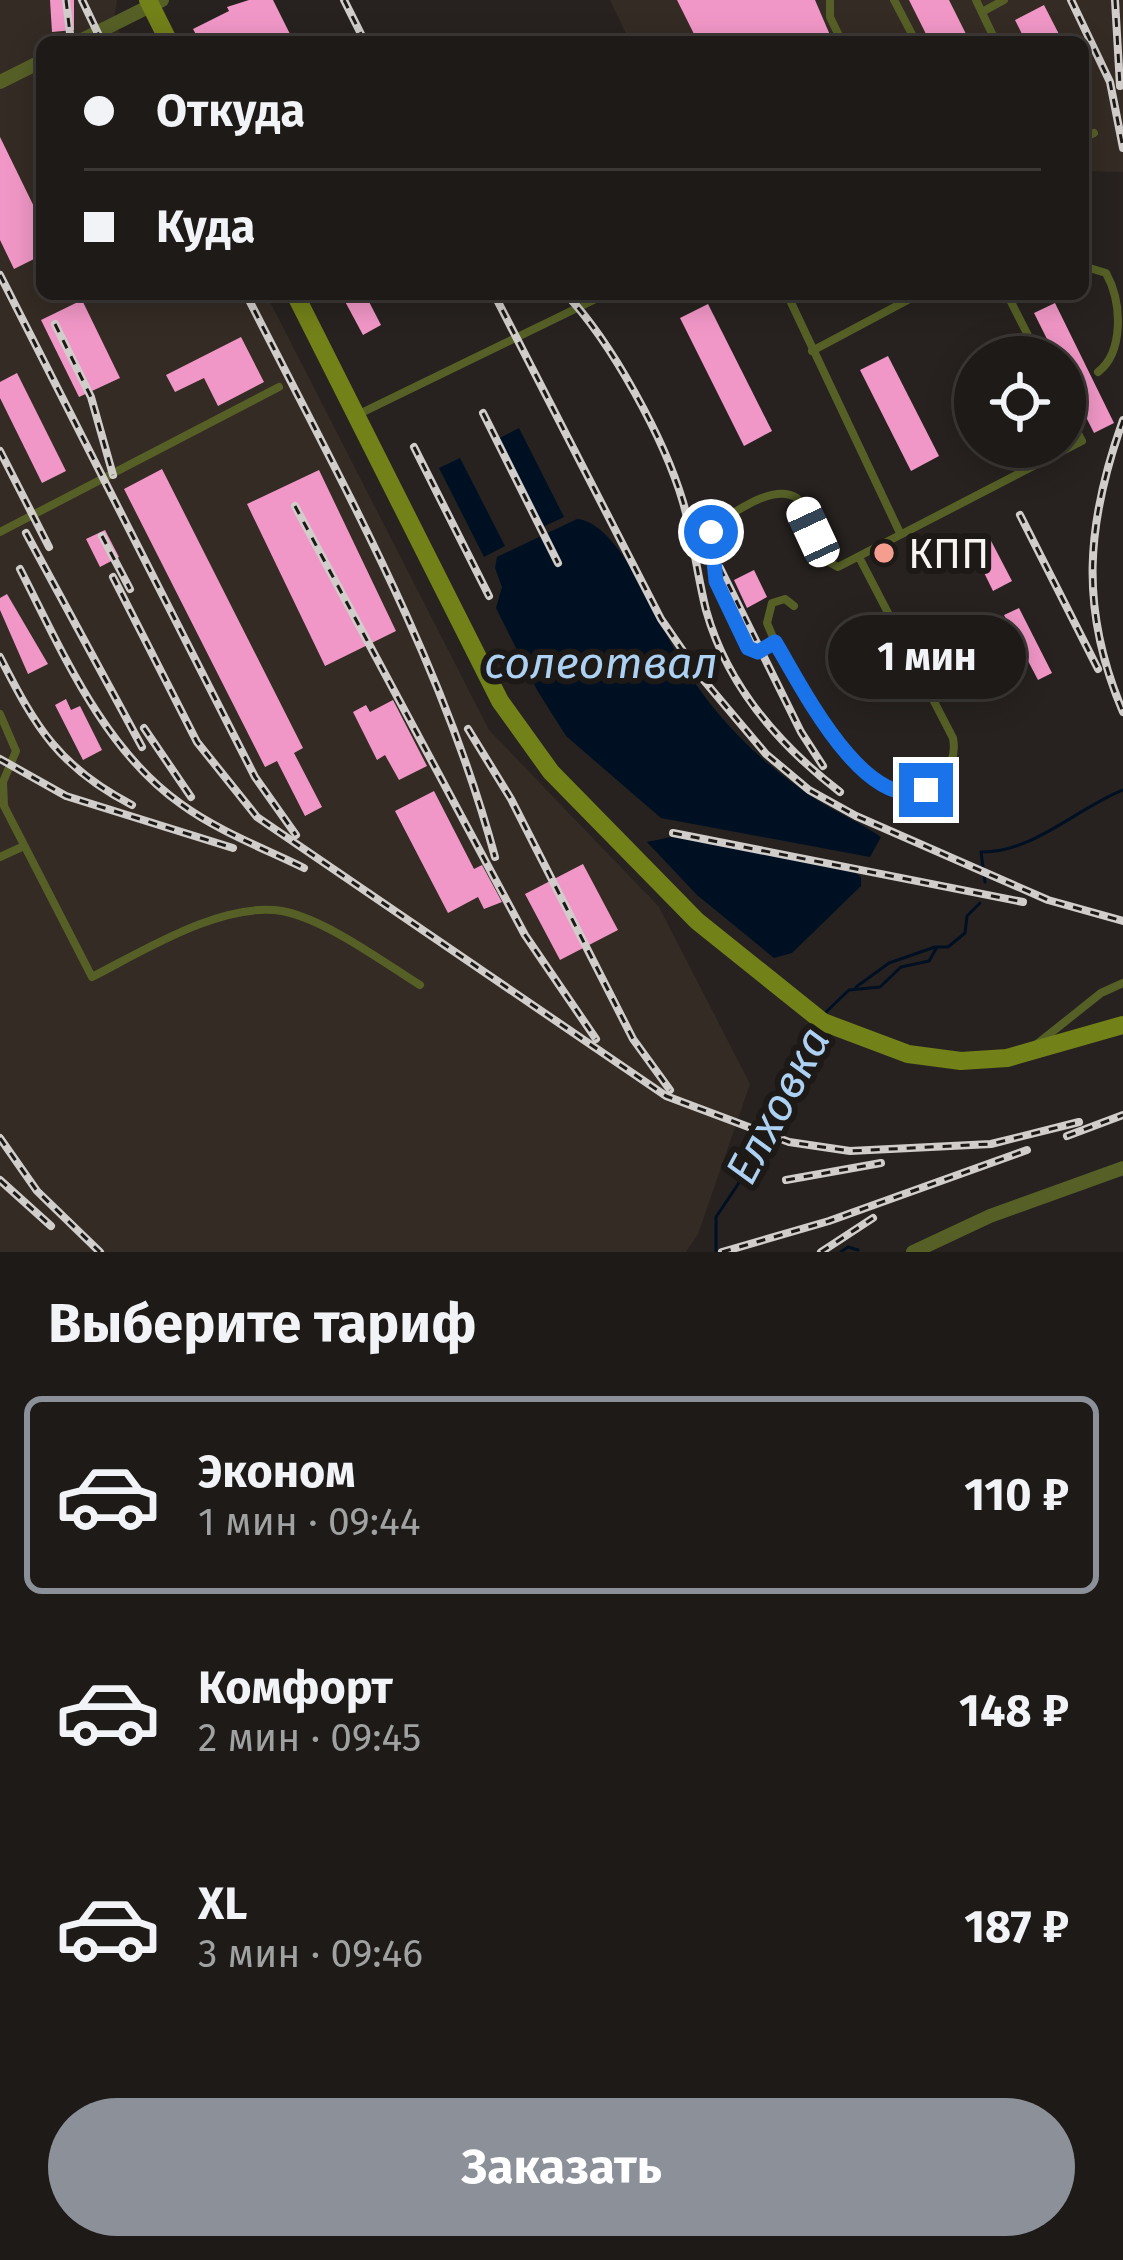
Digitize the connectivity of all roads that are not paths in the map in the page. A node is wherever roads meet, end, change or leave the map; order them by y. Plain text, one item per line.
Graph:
1 (830, 0) edge
2 (894, 0) edge
3 (976, 0) edge
4 (1004, 0) edge
5 (153, 2) edge
6 (982, 12) junction
7 (89, 36) edge
8 (167, 36) edge
9 (839, 36) edge
10 (913, 36) edge
11 (993, 36) edge
12 (36, 64) edge
13 (0, 82) edge
14 (1094, 133) dead end
15 (1089, 135) edge
16 (1089, 268) edge
17 (298, 300) edge
18 (594, 300) edge
19 (790, 300) edge
20 (908, 300) edge
21 (1010, 300) edge
22 (1028, 336) edge
23 (812, 351) junction
24 (1098, 372) dead end
25 (279, 387) dead end
26 (356, 415) junction
27 (1029, 468) edge
28 (0, 532) edge
29 (901, 533) junction
30 (859, 557) junction
31 (794, 605) dead end
32 (775, 642) junction
33 (0, 714) edge
34 (24, 846) junction
35 (0, 857) edge
36 (1123, 983) edge
37 (420, 985) dead end
38 (1123, 1025) edge
39 (1025, 1055) junction
40 (1123, 1168) edge
41 (913, 1252) edge

1 - 9 lane
2 - 10 lane
3 - 6 lane
4 - 6 lane
5 - 7 street
5 - 8 main road
6 - 11 lane
12 - 13 street
14 - 15 lane
16 - 24 lane
17 - 26 main road
18 - 26 lane
19 - 23 lane
20 - 23 lane
21 - 22 lane
23 - 29 lane
25 - 28 lane
26 - 39 main road
27 - 29 lane
29 - 30 lane
30 - 32 lane
30 - 32 lane
31 - 32 lane
33 - 34 lane
34 - 35 lane
34 - 37 lane
36 - 39 lane
38 - 39 main road
40 - 41 street

